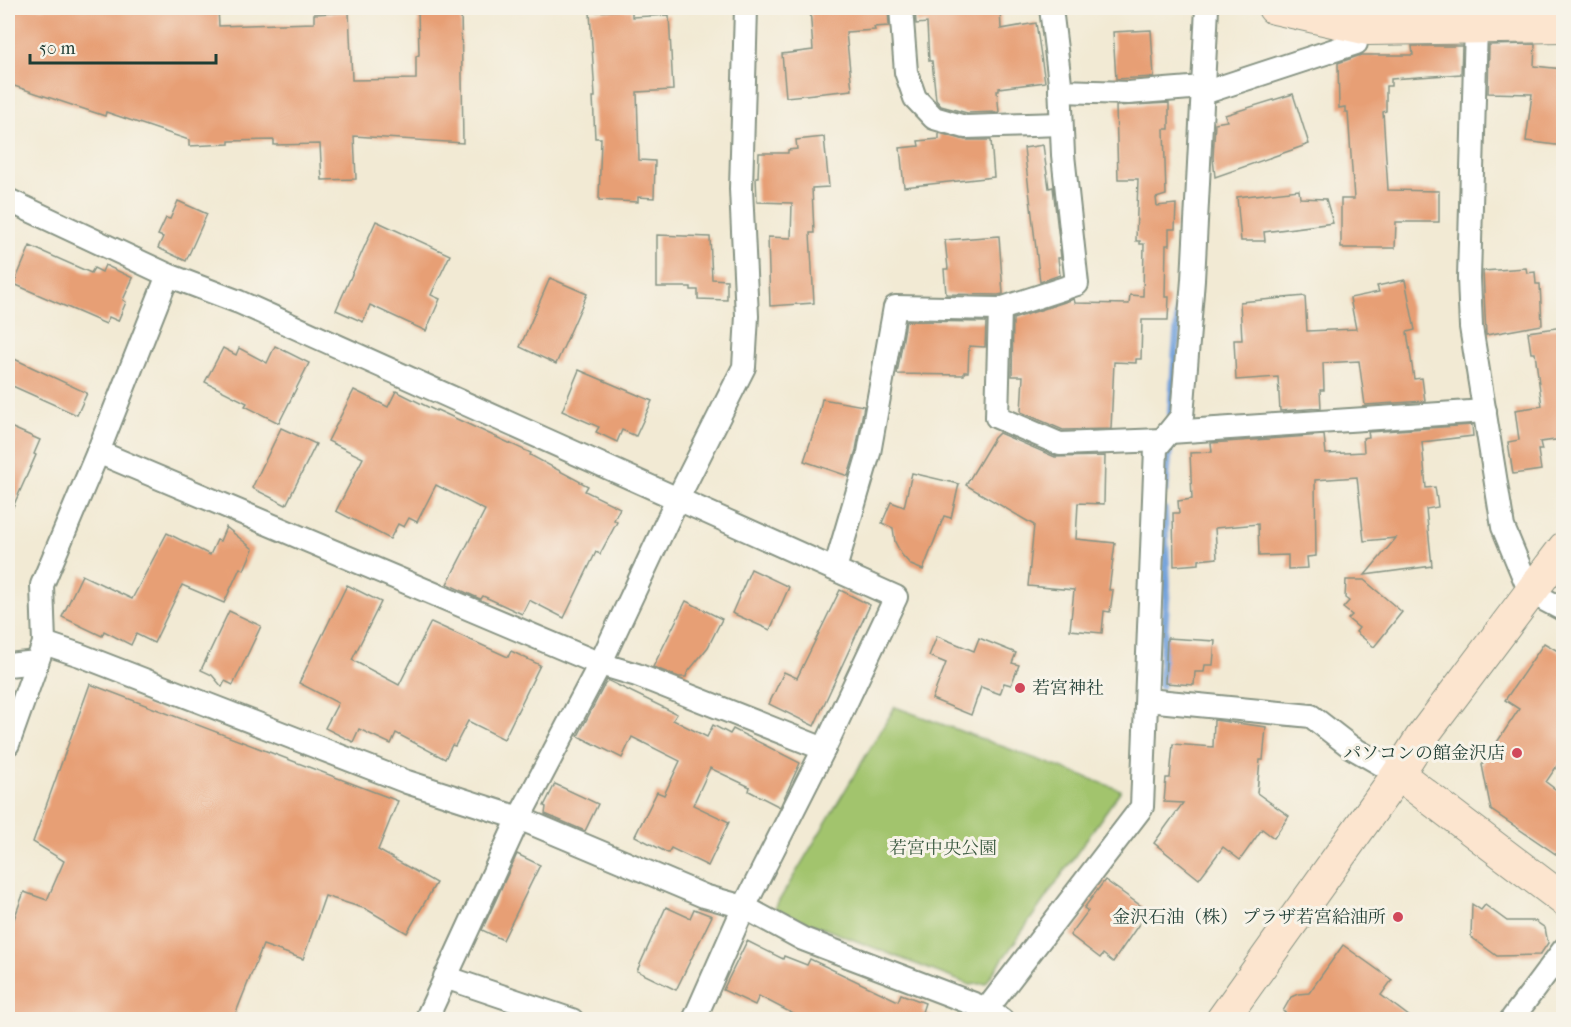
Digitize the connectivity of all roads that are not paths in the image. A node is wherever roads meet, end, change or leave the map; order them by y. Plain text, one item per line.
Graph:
1 (746, 8) edge
2 (901, 8) edge
3 (1051, 8) edge
4 (1207, 8) edge
5 (1274, 8) edge
6 (1474, 17) edge
7 (1563, 26) edge
8 (1357, 27) junction
9 (1203, 90) junction
10 (1060, 91) junction
11 (1062, 124) junction
12 (8, 200) edge
13 (168, 274) junction
14 (1000, 309) junction
15 (1485, 411) junction
16 (1166, 436) junction
17 (99, 452) junction
18 (678, 498) junction
19 (1563, 548) edge
20 (835, 569) junction
21 (1530, 592) junction
22 (1563, 610) edge
23 (40, 652) junction
24 (600, 664) junction
25 (8, 665) edge
26 (1147, 700) junction
27 (8, 744) edge
28 (824, 748) junction
29 (1398, 774) junction
30 (519, 818) junction
31 (1563, 900) edge
32 (744, 907) junction
33 (1563, 949) edge
34 (445, 977) junction
35 (990, 1016) edge
36 (426, 1020) edge
37 (572, 1020) edge
38 (694, 1020) edge
39 (1222, 1020) edge
40 (1511, 1020) edge

1 - 18 street
2 - 11 street
3 - 10 street
4 - 9 street
5 - 8 street
6 - 7 street
6 - 8 street
6 - 15 street
8 - 9 street
9 - 10 street
9 - 16 street
10 - 11 street
11 - 14 street
12 - 13 street
13 - 17 street
13 - 18 street
14 - 16 street
14 - 20 street
15 - 16 street
15 - 21 street
16 - 26 street
17 - 23 street
17 - 24 street
18 - 20 street
18 - 24 street
19 - 21 street
20 - 28 street
21 - 22 street
21 - 29 street
23 - 25 street
23 - 27 street
23 - 30 street
24 - 28 street
24 - 30 street
26 - 29 street
26 - 35 street
28 - 32 street
29 - 31 street
29 - 39 street
30 - 32 street
30 - 34 street
32 - 35 street
32 - 38 street
33 - 40 street
34 - 36 street
34 - 37 street

